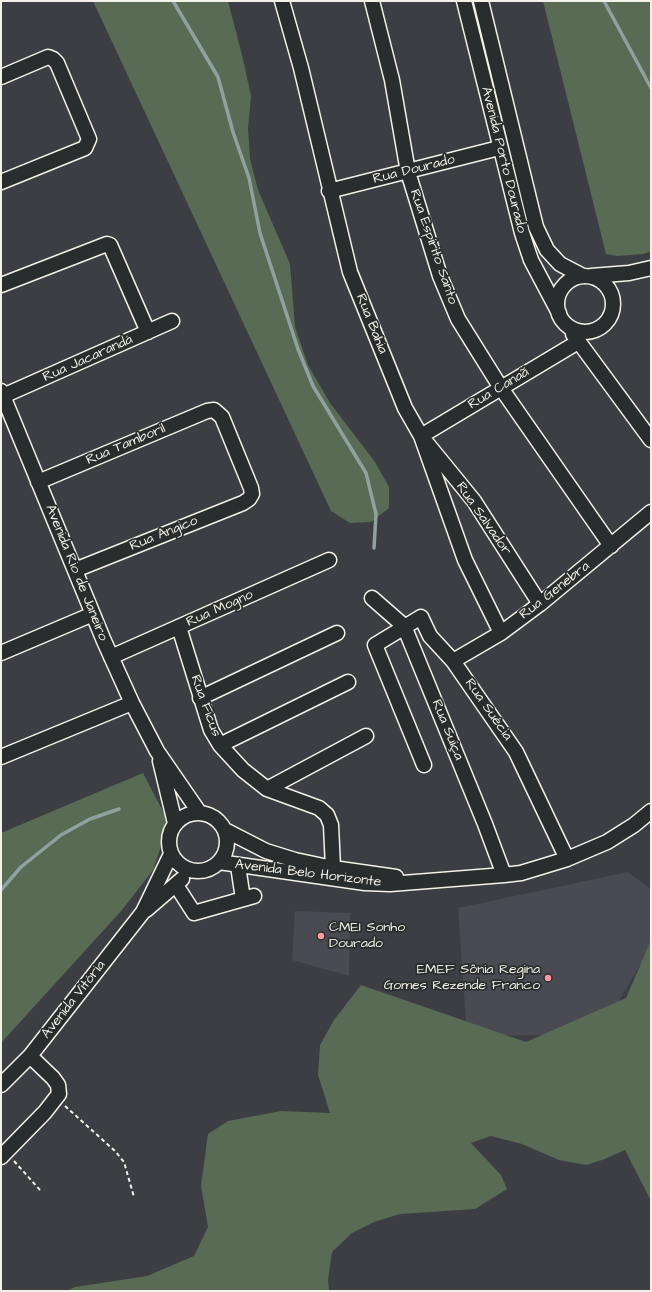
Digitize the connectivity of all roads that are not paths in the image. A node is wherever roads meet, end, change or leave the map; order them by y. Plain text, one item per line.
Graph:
1 (282, 1) edge
2 (372, 1) edge
3 (464, 1) edge
4 (481, 1) edge
5 (1, 77) edge
6 (499, 148) junction
7 (408, 172) junction
8 (1, 182) edge
9 (329, 191) junction
10 (651, 268) edge
11 (587, 276) junction
12 (1, 285) edge
13 (562, 318) junction
14 (172, 322) dead end
15 (148, 332) junction
16 (578, 342) junction
17 (501, 388) junction
18 (2, 393) edge
19 (421, 436) junction
20 (651, 440) edge
21 (38, 482) junction
22 (251, 496) joint
23 (651, 512) edge
24 (611, 546) junction
25 (328, 560) dead end
26 (75, 570) junction
27 (372, 598) dead end
28 (540, 604) junction
29 (93, 614) junction
30 (404, 626) junction
31 (179, 627) junction
32 (337, 633) dead end
33 (501, 633) junction
34 (1, 654) edge
35 (111, 657) junction
36 (453, 661) junction
37 (348, 682) dead end
38 (200, 698) junction
39 (132, 703) junction
40 (366, 736) dead end
41 (220, 745) junction
42 (157, 751) junction
43 (1, 757) edge
44 (424, 765) dead end
45 (267, 789) junction
46 (651, 811) edge
47 (199, 812) junction
48 (175, 823) junction
49 (225, 830) junction
50 (171, 854) junction
51 (567, 859) junction
52 (219, 862) junction
53 (238, 866) junction
54 (333, 868) junction
55 (192, 871) junction
56 (504, 875) junction
57 (420, 881) junction
58 (176, 885) junction
59 (143, 912) junction
60 (30, 1056) junction
61 (1, 1085) edge
62 (4, 1155) edge

1 - 9 street, Rua Bahia
2 - 7 street, Rua Espírito Santo
3 - 6 street, Avenida Porto Dourado
4 - 11 street, Avenida Porto Dourado
5 - 8 street
6 - 7 street, Rua Dourado
6 - 13 street, Avenida Porto Dourado
7 - 9 street, Rua Dourado
7 - 17 street, Rua Espírito Santo
9 - 19 street, Rua Bahia
10 - 11 street
11 - 13 street
11 - 13 street
12 - 15 street
13 - 16 street, Avenida Porto Dourado
14 - 15 street, Rua Jacarandá
15 - 18 street, Rua Jacarandá
16 - 17 street, Rua Canaã
16 - 20 street, Avenida Porto Dourado
17 - 19 street, Rua Canaã
17 - 24 street, Rua Espírito Santo
18 - 21 street, Avenida Rio de Janeiro
19 - 28 street, Rua Salvador
19 - 33 street, Rua Bahia
21 - 22 street, Rua Tamboril
21 - 26 street, Avenida Rio de Janeiro
22 - 26 street, Rua Angico
23 - 24 street, Rua Genebra
24 - 28 street, Rua Genebra
25 - 31 street, Rua Mogno
26 - 29 street, Avenida Rio de Janeiro
27 - 30 street, Rua Suíça
28 - 33 street, Rua Genebra
29 - 34 street
29 - 35 street, Avenida Rio de Janeiro
30 - 36 street, Rua Suécia
30 - 44 street, Rua Suécia
30 - 56 street, Rua Suíça
31 - 35 street, Rua Mogno
31 - 38 street, Rua Ficus
32 - 38 street
33 - 36 street, Rua Genebra
35 - 39 street, Avenida Rio de Janeiro
36 - 51 street, Rua Suécia
37 - 41 street
38 - 41 street, Rua Ficus
39 - 42 street, Avenida Rio de Janeiro
39 - 43 street
40 - 45 street
41 - 45 street, Rua Ficus
42 - 47 street, Avenida Rio de Janeiro
42 - 48 street, Avenida Rio de Janeiro
45 - 54 street, Rua Ficus
46 - 51 street, Avenida Belo Horizonte
47 - 48 street
47 - 49 street
48 - 50 street
49 - 52 street
49 - 54 street, Avenida Belo Horizonte
50 - 55 street
50 - 59 street, Avenida Vitória
51 - 56 street, Avenida Belo Horizonte
52 - 53 street, Avenida Belo Horizonte
52 - 55 street
53 - 57 street, Avenida Belo Horizonte
53 - 58 street
54 - 57 street, Avenida Belo Horizonte
55 - 58 street, Avenida Vitória
56 - 57 street, Avenida Belo Horizonte
58 - 59 street, Avenida Vitória
59 - 60 street, Avenida Vitória
60 - 61 street, Avenida Vitória
60 - 62 street

